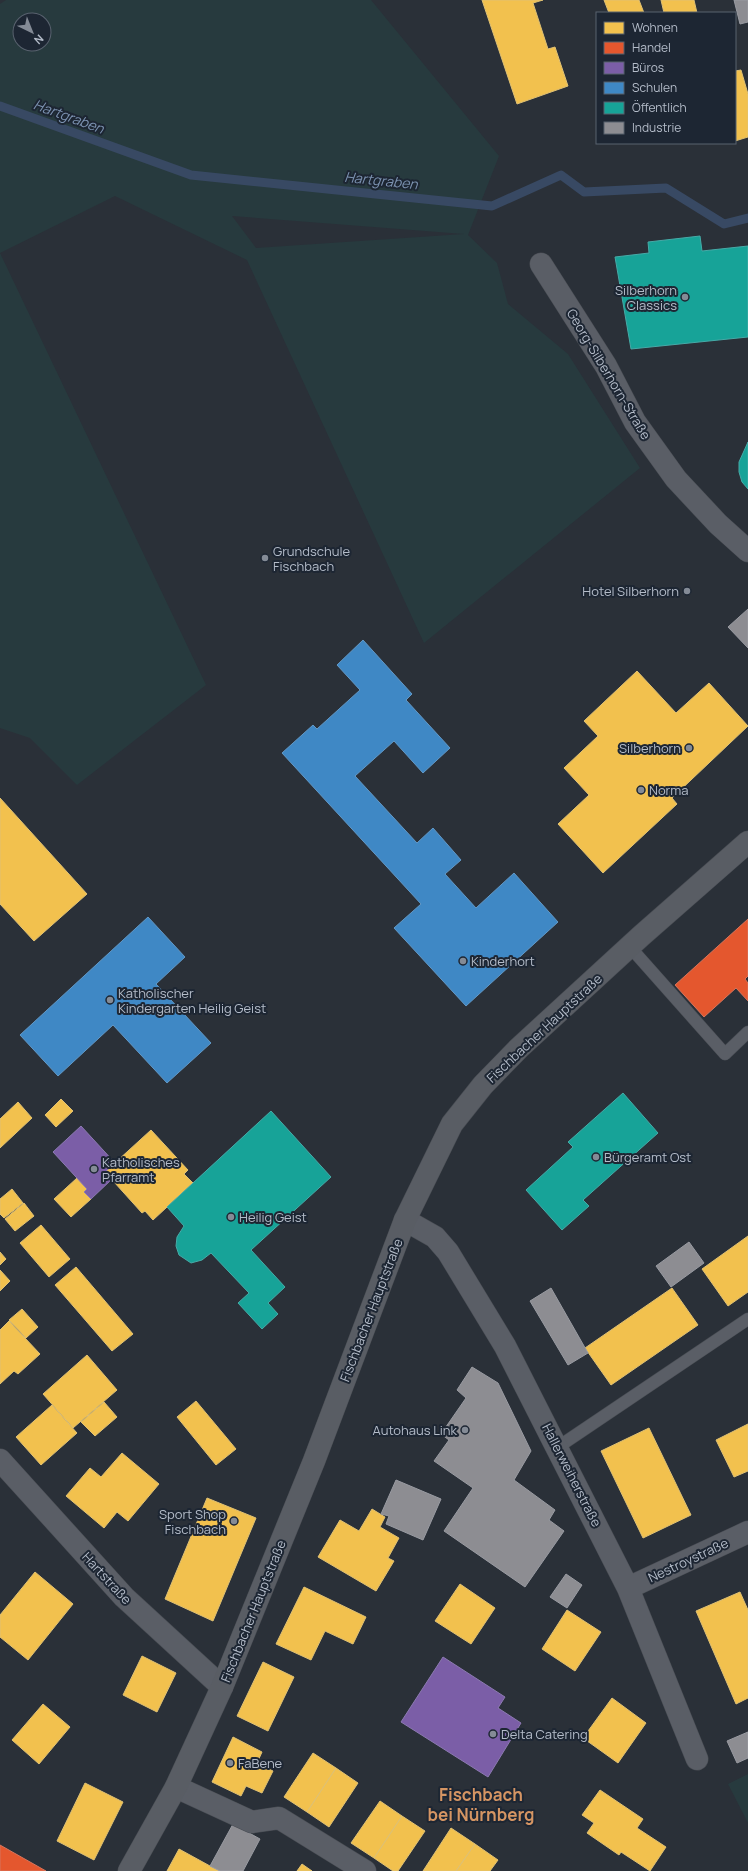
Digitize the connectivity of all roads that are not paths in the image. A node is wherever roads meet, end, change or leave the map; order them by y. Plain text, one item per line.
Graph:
1 (542, 264) dead end
2 (748, 551) edge
3 (748, 842) edge
4 (630, 947) junction
5 (748, 1032) edge
6 (405, 1220) junction
7 (748, 1319) edge
8 (558, 1447) junction
9 (0, 1460) edge
10 (748, 1532) edge
11 (628, 1588) junction
12 (222, 1687) junction
13 (697, 1759) dead end
14 (176, 1786) junction
15 (129, 1871) edge
16 (365, 1871) edge

1 - 2 street, Georg-Silberhorn-Straße
3 - 4 main road, Fischbacher Hauptstraße
4 - 5 lane
4 - 6 main road, Fischbacher Hauptstraße
6 - 8 street, Hallerweiherstraße
6 - 12 main road, Fischbacher Hauptstraße
7 - 8 lane
8 - 11 street, Hallerweiherstraße
9 - 12 street, Hartstraße
10 - 11 street, Nestroystraße
11 - 13 street, Hallerweiherstraße
12 - 14 main road, Fischbacher Hauptstraße
14 - 15 main road, Fischbacher Hauptstraße
14 - 16 street

